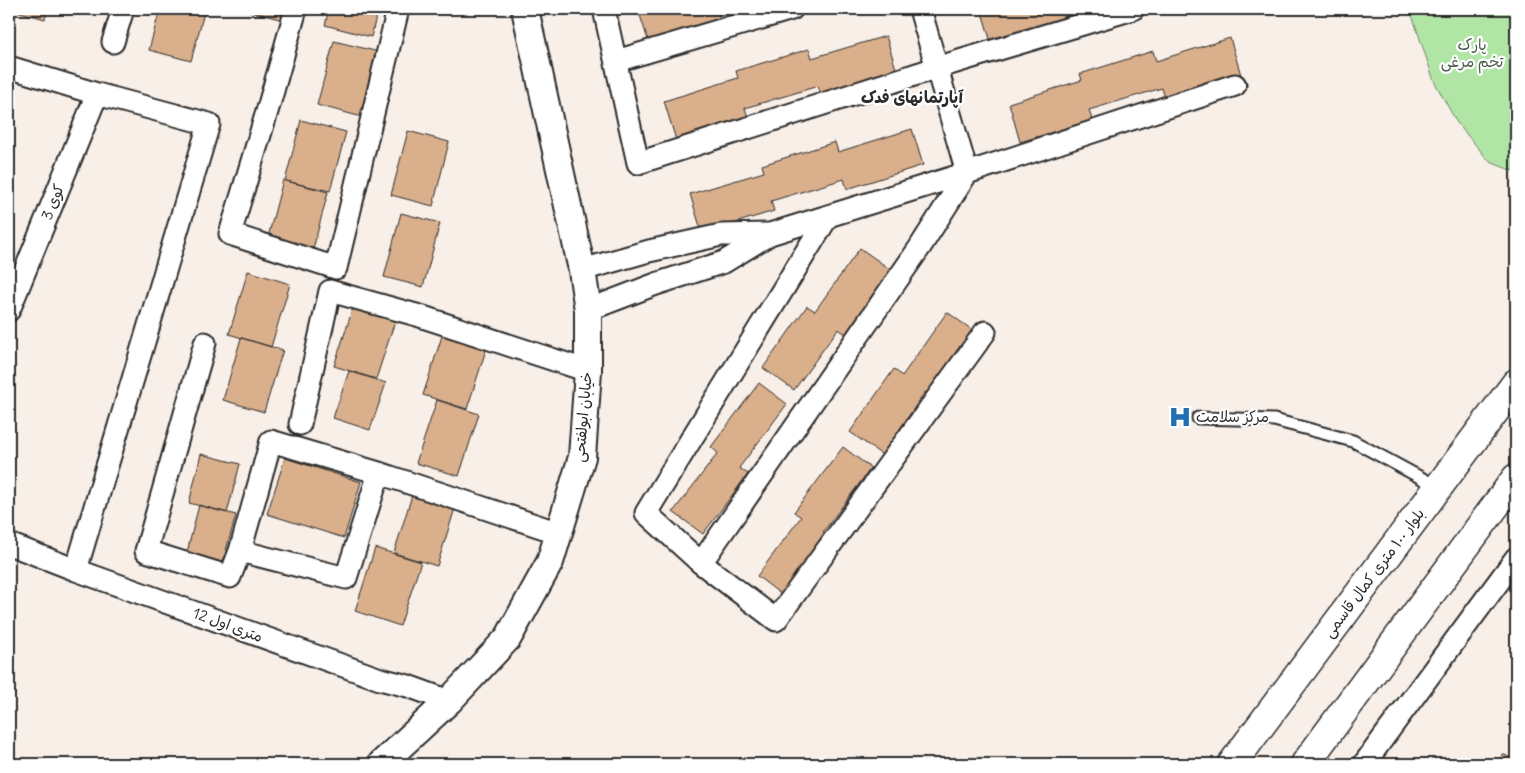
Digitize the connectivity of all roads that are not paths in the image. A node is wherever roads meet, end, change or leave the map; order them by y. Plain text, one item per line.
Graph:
1 (123, 9) edge
2 (296, 9) edge
3 (398, 9) edge
4 (525, 9) edge
5 (604, 9) edge
6 (792, 9) edge
7 (920, 9) edge
8 (1133, 9) edge
9 (113, 42) dead end
10 (616, 61) junction
11 (9, 67) edge
12 (936, 68) junction
13 (1235, 85) dead end
14 (97, 94) junction
15 (967, 173) junction
16 (828, 216) junction
17 (770, 234) junction
18 (582, 270) junction
19 (9, 310) edge
20 (588, 310) junction
21 (985, 332) dead end
22 (205, 343) dead end
23 (588, 371) junction
24 (1516, 383) edge
25 (1198, 418) dead end
26 (300, 424) dead end
27 (379, 473) junction
28 (1516, 478) edge
29 (1438, 487) junction
30 (559, 533) junction
31 (9, 544) edge
32 (240, 551) junction
33 (1516, 558) edge
34 (702, 563) junction
35 (76, 570) junction
36 (449, 701) junction
37 (381, 764) edge
38 (1232, 764) edge
39 (1305, 764) edge
40 (1364, 764) edge

1 - 9 street
2 - 3 street
4 - 18 street, خیابان ابولفتحی
5 - 10 street
6 - 10 street
7 - 12 street
8 - 12 street
10 - 12 street
11 - 14 street
12 - 15 street
13 - 15 street
14 - 19 street, کوی 3
14 - 35 street
15 - 16 street
15 - 34 street
16 - 17 street
16 - 34 street
17 - 18 street
17 - 20 street
18 - 20 street, خیابان ابولفتحی
20 - 23 street, خیابان ابولفتحی
21 - 34 street
22 - 32 street
23 - 26 street
23 - 30 street, خیابان ابولفتحی
24 - 29 main road, بلوار ۱۰۰ متری کمال قاسمی
25 - 29 lane
27 - 30 street
27 - 32 street
27 - 32 street
28 - 39 main road
29 - 38 main road, بلوار ۱۰۰ متری کمال قاسمی
30 - 36 street, خیابان ابولفتحی
31 - 35 street, 12 متری اول
33 - 40 street
35 - 36 street, 12 متری اول
36 - 37 street, خیابان ابولفتحی

